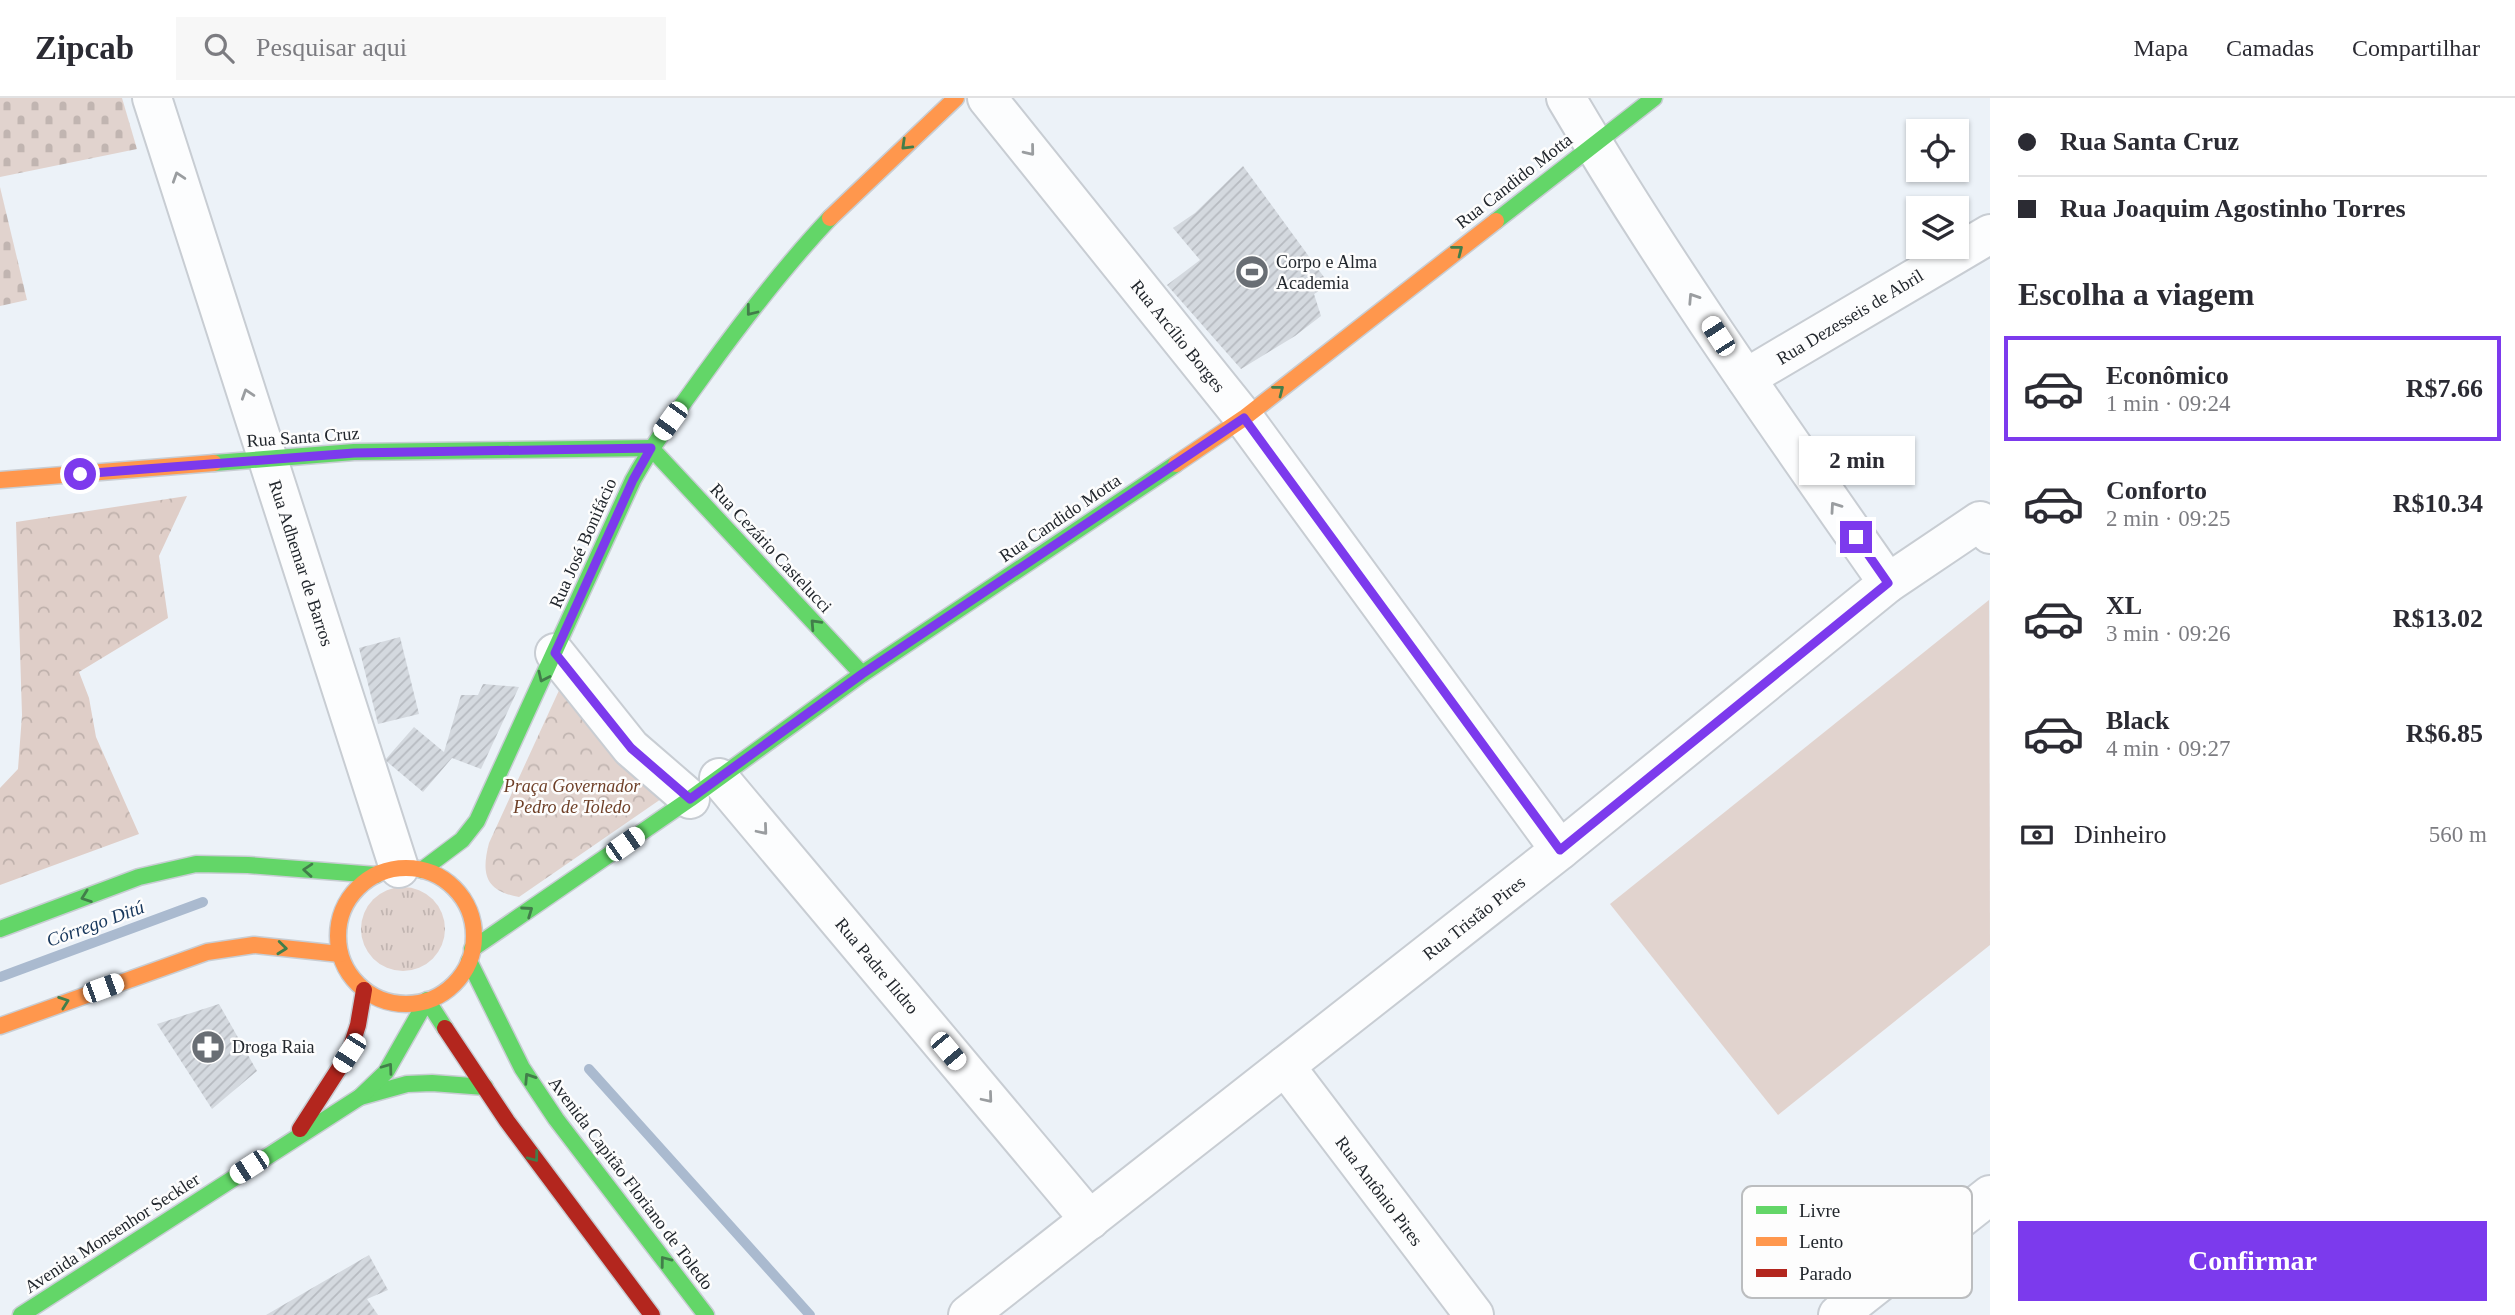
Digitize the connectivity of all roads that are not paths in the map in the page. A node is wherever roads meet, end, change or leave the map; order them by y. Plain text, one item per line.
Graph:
1 (152, 98) edge
2 (956, 98) edge
3 (987, 98) edge
4 (1566, 98) edge
5 (1654, 98) edge
6 (1593, 144) junction
7 (1990, 234) edge
8 (1746, 378) junction
9 (1244, 418) junction
10 (651, 448) junction
11 (268, 459) junction
12 (0, 480) edge
13 (1985, 527) edge
14 (1888, 583) junction
15 (555, 653) junction
16 (862, 674) junction
17 (705, 788) junction
18 (1560, 850) junction
19 (399, 871) junction
20 (0, 929) edge
21 (340, 954) junction
22 (470, 955) junction
23 (364, 990) junction
24 (427, 1000) junction
25 (0, 1026) edge
26 (1285, 1066) junction
27 (485, 1087) junction
28 (360, 1097) junction
29 (295, 1137) junction
30 (1990, 1195) edge
31 (1972, 1209) edge
32 (1090, 1220) junction
33 (1860, 1298) edge
34 (21, 1315) edge
35 (652, 1315) edge
36 (706, 1315) edge
37 (968, 1315) edge
38 (1474, 1315) edge
39 (1838, 1315) edge

11 -> 1 street, Rua Adhemar de Barros
2 -> 10 street, Rua José Bonifácio
3 -> 9 street, Rua Arcílio Borges
4 - 6 street
5 - 6 street, Rua Candido Motta
8 -> 6 street
9 -> 6 street, Rua Candido Motta
7 - 8 street, Rua Dezesseis de Abril
14 -> 8 street
9 - 16 street, Rua Candido Motta
9 - 18 street, Rua Arcílio Borges
10 - 11 street, Rua Santa Cruz
10 - 15 street, Rua José Bonifácio
16 -> 10 street, Rua Cezário Castelucci
11 - 12 street, Rua Santa Cruz
11 - 19 street, Rua Adhemar de Barros
13 - 14 street, Rua Tristão Pires
14 - 18 street, Rua Tristão Pires
15 - 17 street, Rua Padre Ilidro
15 -> 19 street, Rua José Bonifácio
16 - 17 street, Rua Candido Motta
22 -> 17 street, Rua Candido Motta
17 -> 32 street, Rua Padre Ilidro
18 - 26 street, Rua Tristão Pires
19 -> 20 street
19 - 21 street
19 - 22 street
21 - 23 street
25 -> 21 street
22 - 24 street
36 -> 22 street, Avenida Capitão Floriano de Toledo
23 - 24 street
23 - 29 street, Avenida Monsenhor Seckler
24 - 27 street
28 -> 24 street, Avenida Monsenhor Seckler
26 - 32 street, Rua Tristão Pires
26 - 38 street, Rua Antônio Pires
27 - 28 street
27 -> 35 street
28 - 29 street, Avenida Monsenhor Seckler
29 - 34 street, Avenida Monsenhor Seckler
30 - 31 street
32 - 37 street, Rua Tristão Pires
33 - 39 street

